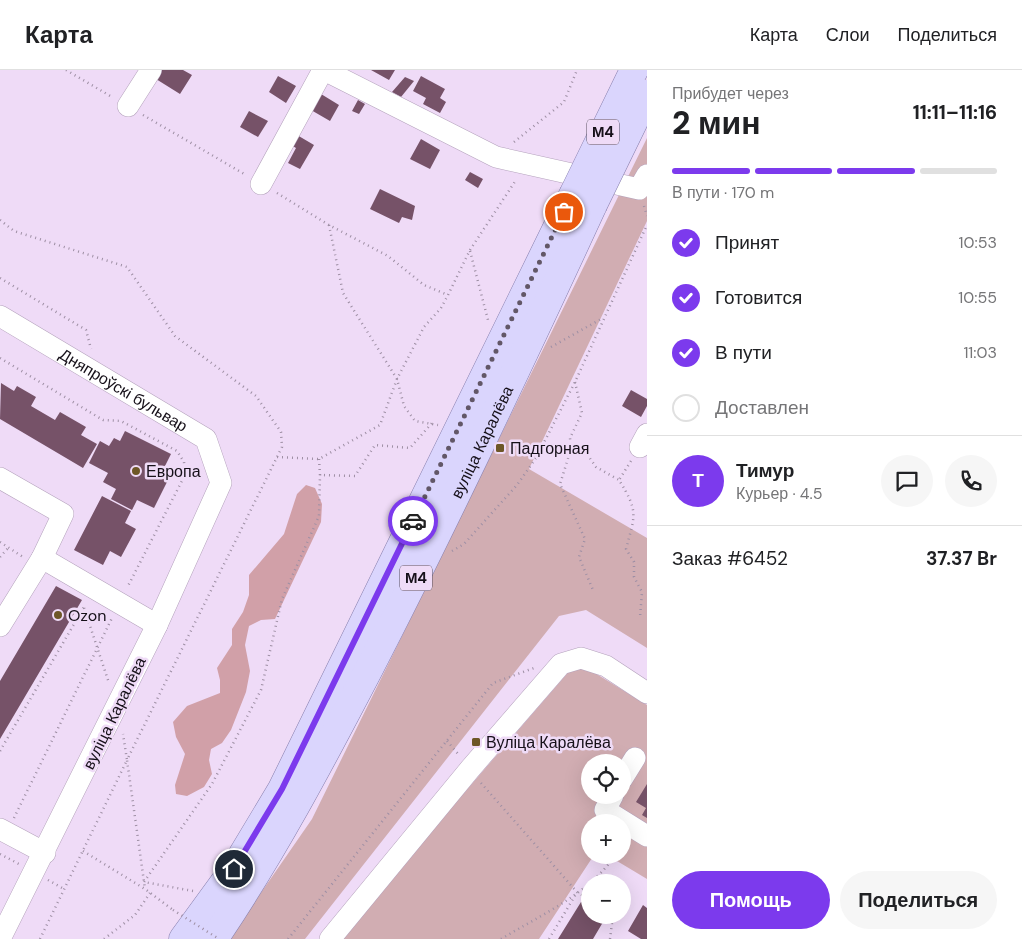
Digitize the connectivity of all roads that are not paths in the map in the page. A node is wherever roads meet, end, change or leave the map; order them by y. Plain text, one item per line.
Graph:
1 (151, 70) edge
2 (323, 70) edge
3 (634, 70) edge
4 (647, 94) edge
5 (128, 106) dead end
6 (647, 174) edge
7 (262, 184) dead end
8 (583, 200) junction
9 (0, 316) edge
10 (0, 478) edge
11 (221, 483) joint
12 (40, 562) junction
13 (157, 625) junction
14 (0, 626) edge
15 (647, 693) edge
16 (635, 758) dead end
17 (631, 764) edge
18 (609, 804) edge
19 (0, 829) edge
20 (647, 836) edge
21 (45, 853) junction
22 (0, 939) edge
23 (184, 939) edge
24 (214, 939) edge
25 (330, 939) edge

1 - 5 street
2 - 6 street
2 - 7 street
3 - 8 main road, вуліца Каралёва / М4, bridge
4 - 8 main road, вуліца Каралёва / М4, bridge
8 - 23 main road, вуліца Каралёва / М4
8 - 24 main road, вуліца Каралёва / М4
9 - 11 street, Дняпроўскі бульвар
10 - 12 street
11 - 13 street, вуліца Каралёва
12 - 13 street
12 - 14 street
13 - 21 street, вуліца Каралёва
15 - 25 street
16 - 17 street
18 - 20 street
19 - 21 street
21 - 22 street, вуліца Каралёва

